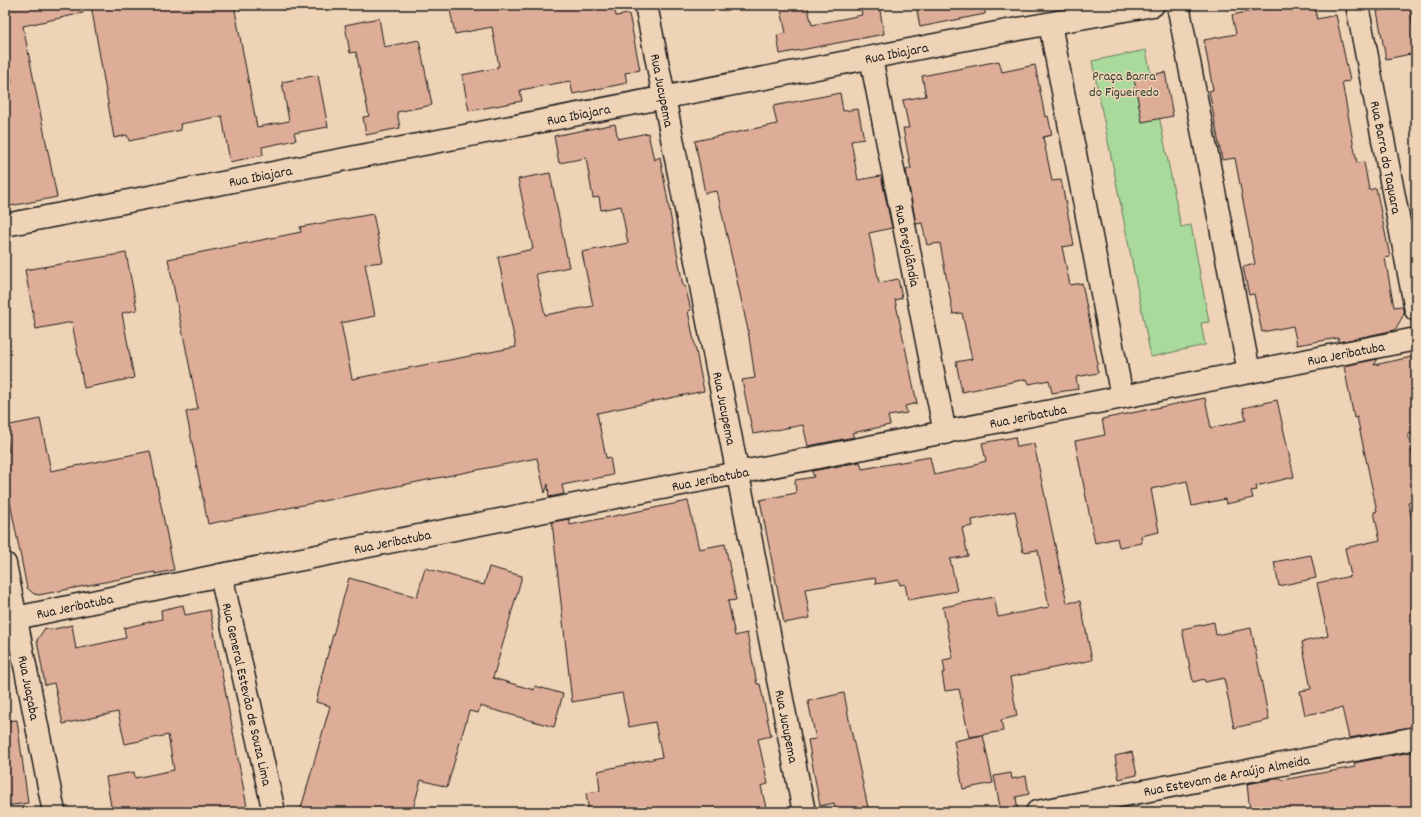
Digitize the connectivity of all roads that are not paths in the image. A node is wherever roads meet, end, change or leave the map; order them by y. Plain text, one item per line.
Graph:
1 (646, 5) edge
2 (1153, 5) edge
3 (1178, 5) edge
4 (1356, 5) edge
5 (1050, 24) junction
6 (872, 58) junction
7 (663, 97) junction
8 (5, 225) edge
9 (1416, 310) edge
10 (1416, 339) edge
11 (1249, 372) junction
12 (1122, 396) junction
13 (944, 433) junction
14 (738, 473) junction
15 (5, 564) edge
16 (222, 575) junction
17 (11, 619) edge
18 (1416, 738) edge
19 (54, 812) edge
20 (274, 812) edge
21 (804, 812) edge
22 (1037, 812) edge

1 - 7 street, Rua Jucupema
2 - 5 street, Rua Ibiajara
3 - 11 street
4 - 9 street, Rua Barra do Taquara
5 - 6 street, Rua Ibiajara
5 - 12 street
6 - 7 street, Rua Ibiajara
6 - 13 street, Rua Brejolândia
7 - 8 street, Rua Ibiajara
7 - 14 street, Rua Jucupema
10 - 11 street, Rua Jeribatuba
11 - 12 street, Rua Jeribatuba
12 - 13 street, Rua Jeribatuba
13 - 14 street, Rua Jeribatuba
14 - 16 street, Rua Jeribatuba
14 - 21 street, Rua Jucupema
15 - 17 street, Rua Juaçaba
16 - 17 street, Rua Jeribatuba
16 - 20 street, Rua General Estevão de Souza Lima
17 - 19 street, Rua Juaçaba
18 - 22 street, Rua Estevam de Araújo Almeida

